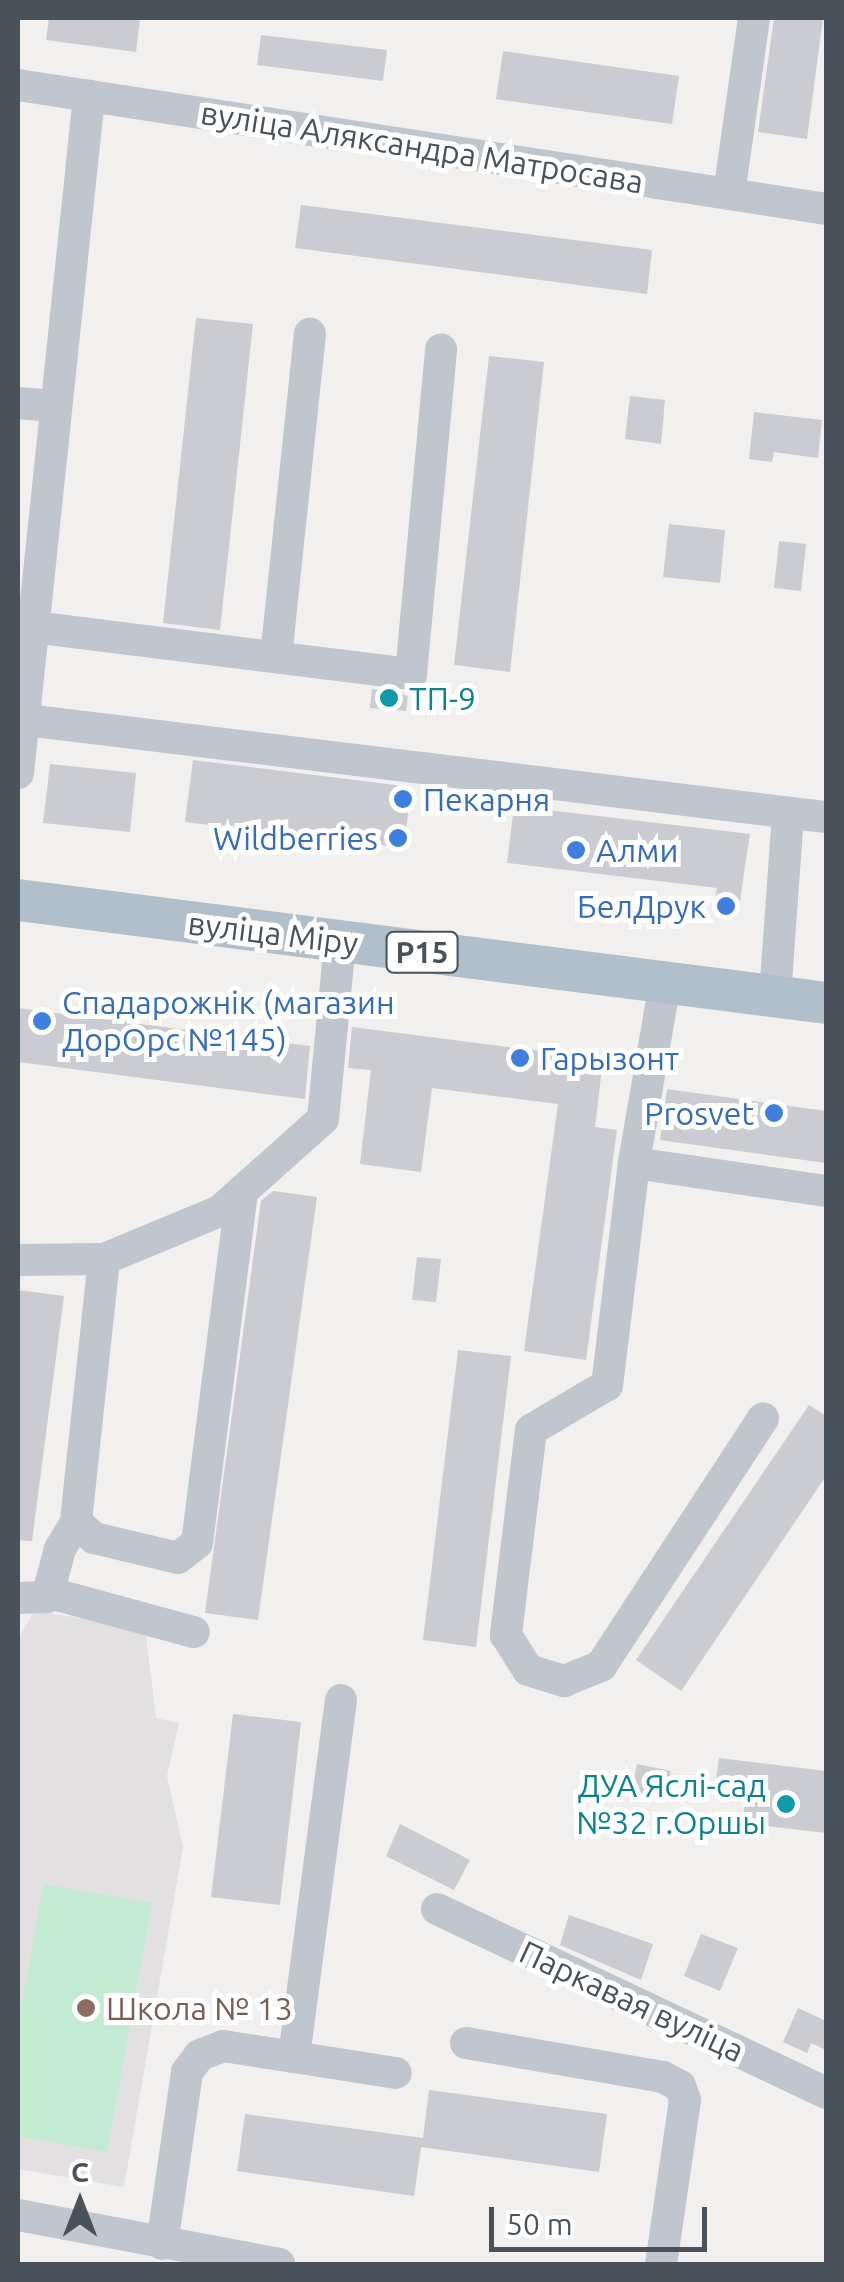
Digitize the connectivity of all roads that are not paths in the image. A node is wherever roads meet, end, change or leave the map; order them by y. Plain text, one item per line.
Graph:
1 (754, 18) edge
2 (18, 85) edge
3 (89, 96) junction
4 (729, 194) junction
5 (826, 209) edge
6 (310, 334) dead end
7 (441, 349) dead end
8 (18, 403) edge
9 (56, 406) junction
10 (33, 627) junction
11 (276, 657) junction
12 (20, 719) edge
13 (18, 774) edge
14 (788, 812) junction
15 (826, 817) edge
16 (18, 900) edge
17 (340, 942) junction
18 (664, 982) junction
19 (775, 996) junction
20 (826, 1002) edge
21 (634, 1163) junction
22 (242, 1191) junction
23 (826, 1191) edge
24 (18, 1260) edge
25 (104, 1260) junction
26 (764, 1418) dead end
27 (76, 1522) junction
28 (34, 1596) edge
29 (194, 1632) dead end
30 (341, 1700) dead end
31 (437, 1909) dead end
32 (466, 2043) dead end
33 (294, 2057) junction
34 (396, 2073) dead end
35 (826, 2094) edge
36 (18, 2214) edge
37 (162, 2244) junction
38 (278, 2264) edge
39 (660, 2264) edge

1 - 4 street
2 - 3 street, вуліца Аляксандра Матросава
3 - 4 street, вуліца Аляксандра Матросава
3 - 9 street
4 - 5 street, вуліца Аляксандра Матросава
6 - 11 street
7 - 11 street
8 - 9 street
9 - 10 street
10 - 11 street
10 - 12 street
12 - 13 street
12 - 14 street
14 - 15 street
14 - 19 street
16 - 17 main road, вуліца Міру / Р15
17 - 18 main road, вуліца Міру / Р15
17 - 22 street
18 - 19 main road, вуліца Міру / Р15
18 - 21 street
19 - 20 main road, вуліца Міру / Р15
21 - 23 street
21 - 26 street
22 - 25 street
22 - 27 street
24 - 25 street
25 - 27 street
27 - 28 street
28 - 29 street
30 - 33 street
31 - 35 street, Паркавая вуліца
32 - 39 street
33 - 34 street
33 - 37 street
36 - 37 street
37 - 38 street

